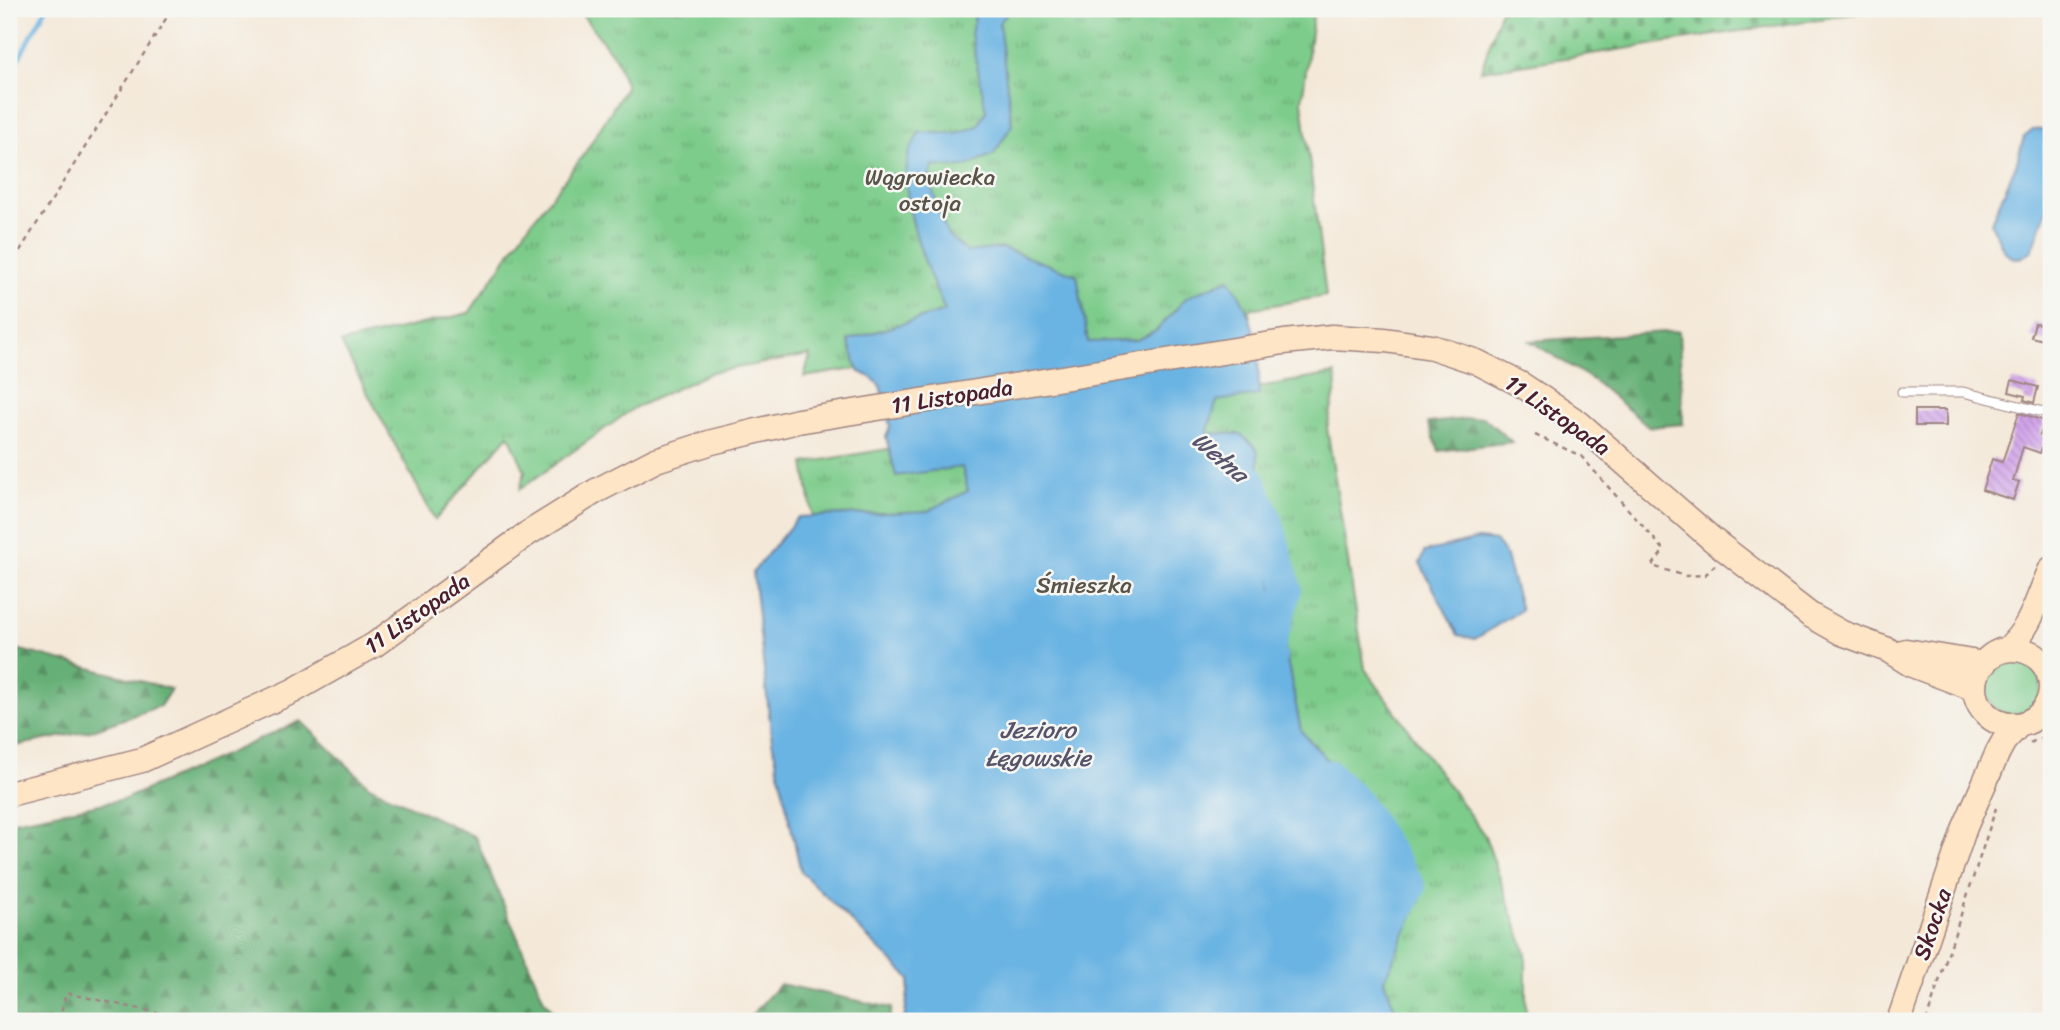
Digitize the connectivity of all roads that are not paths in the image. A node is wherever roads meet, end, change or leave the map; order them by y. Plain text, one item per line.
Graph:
1 (1902, 391) dead end
2 (2051, 414) edge
3 (2051, 569) edge
4 (2051, 593) edge
5 (1888, 650) junction
6 (2006, 650) junction
7 (1984, 664) junction
8 (2048, 676) edge
9 (1975, 689) junction
10 (1985, 713) junction
11 (2037, 718) edge
12 (9, 794) edge
13 (1965, 827) junction
14 (1899, 1021) edge

1 - 2 lane
3 - 6 main road
4 - 8 main road
5 - 7 main road, 11 Listopada
5 - 9 main road, 11 Listopada
5 - 12 main road, 11 Listopada
6 - 7 main road
6 - 8 main road
7 - 9 main road
8 - 11 main road
9 - 10 main road
10 - 11 main road
10 - 13 main road, Skocka
11 - 13 main road, Skocka
13 - 14 main road, Skocka

